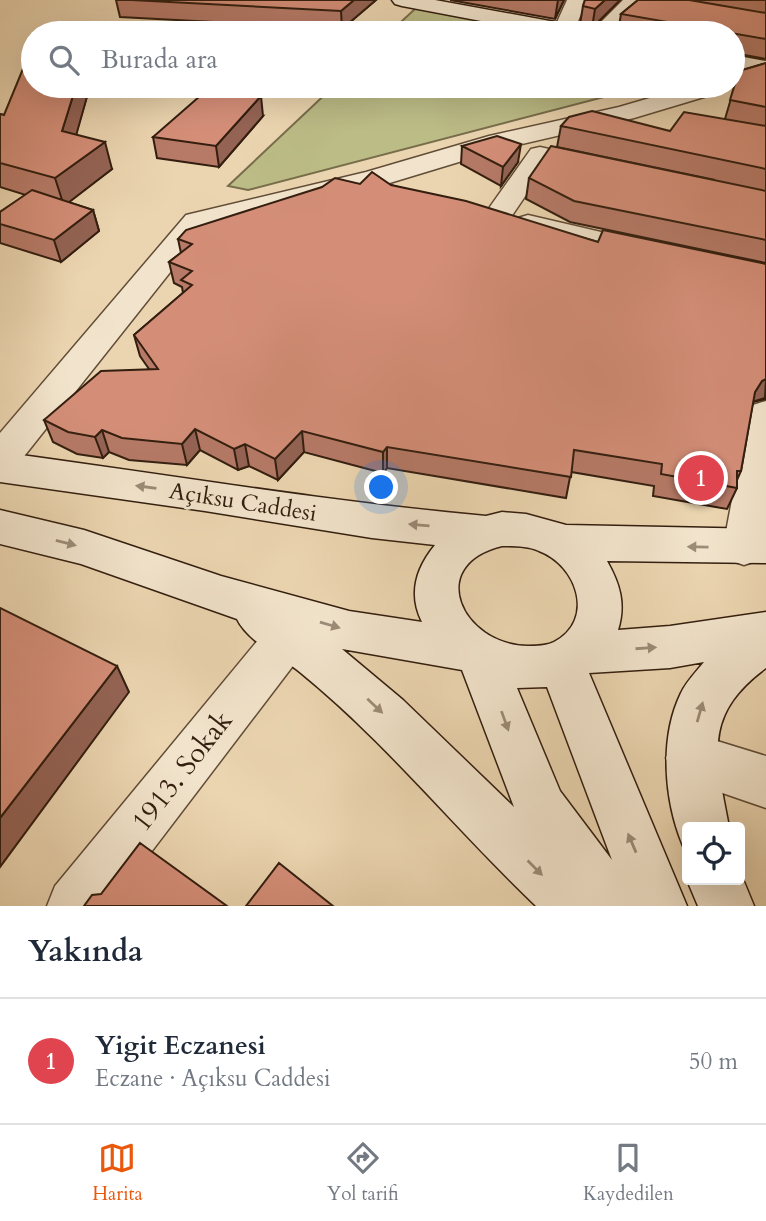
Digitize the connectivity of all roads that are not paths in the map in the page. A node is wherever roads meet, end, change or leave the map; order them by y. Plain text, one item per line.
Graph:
1 (402, 0) edge
2 (577, 0) edge
3 (635, 0) edge
4 (431, 2) edge
5 (701, 6) edge
6 (519, 21) edge
7 (572, 21) edge
8 (613, 21) edge
9 (766, 24) edge
10 (745, 65) edge
11 (766, 69) edge
12 (745, 77) edge
13 (676, 98) edge
14 (625, 113) junction
15 (676, 122) edge
16 (498, 142) junction
17 (373, 179) junction
18 (401, 197) edge
19 (465, 211) edge
20 (497, 217) junction
21 (671, 256) edge
22 (766, 414) edge
23 (0, 459) edge
24 (0, 467) edge
25 (0, 527) edge
26 (487, 533) junction
27 (560, 542) junction
28 (755, 547) edge
29 (221, 595) junction
30 (766, 632) edge
31 (289, 635) junction
32 (766, 642) edge
33 (475, 653) junction
34 (570, 657) junction
35 (691, 758) junction
36 (766, 782) edge
37 (701, 822) edge
38 (717, 885) edge
39 (75, 906) edge
40 (577, 906) edge
41 (612, 906) edge
42 (659, 906) edge
43 (726, 906) edge

1 - 4 street
2 - 7 street
3 - 5 street
3 - 8 street
4 - 6 street
5 - 9 street
10 - 11 street
11 - 12 street
13 - 14 street
14 - 15 street
14 - 16 street
16 - 17 street
16 - 20 street
17 - 18 street
17 - 23 street
19 - 20 street
20 - 21 street
22 - 28 street
26 -> 24 street, Açıksu Caddesi
25 -> 29 street
26 - 27 street
26 - 33 street
28 -> 27 street
27 - 34 street
29 - 31 street
29 -> 33 street
34 -> 30 street
31 - 39 street, 1913. Sokak
31 -> 40 street
35 -> 32 street
33 - 34 street
33 -> 41 street
42 -> 34 street
35 - 36 street
35 - 37 street
38 - 43 street

